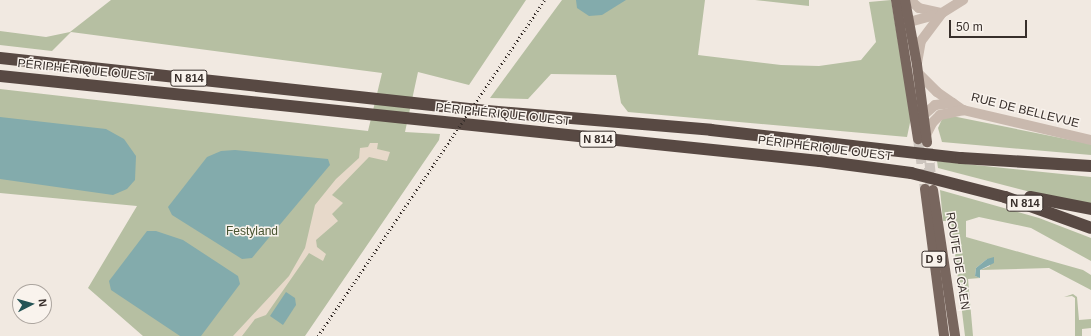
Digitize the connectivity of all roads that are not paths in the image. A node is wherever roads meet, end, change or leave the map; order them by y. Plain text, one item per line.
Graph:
1 (896, 0) edge
2 (905, 0) edge
3 (910, 0) edge
4 (963, 0) edge
5 (942, 13) junction
6 (905, 24) junction
7 (0, 58) edge
8 (918, 69) junction
9 (0, 76) edge
10 (955, 103) junction
11 (964, 110) junction
12 (924, 114) junction
13 (916, 122) junction
14 (924, 139) junction
15 (1091, 140) edge
16 (1091, 165) edge
17 (957, 183) junction
18 (1091, 209) edge
19 (1091, 228) edge
20 (944, 336) edge
21 (955, 336) edge

1 - 6 main road
2 - 6 main road
3 - 5 street
4 - 5 street
5 - 6 street
5 - 8 street
6 - 8 main road
6 - 13 main road
7 - 16 highway, PÉRIPHÉRIQUE OUEST / N 814
8 - 10 street, RUE DE BELLEVUE
8 - 12 main road
9 - 17 highway, PÉRIPHÉRIQUE OUEST / N 814
10 - 11 street, RUE DE BELLEVUE
10 - 12 street, RUE DE BELLEVUE
11 - 14 street
11 - 15 street, RUE DE BELLEVUE
12 - 13 street, RUE DE BELLEVUE
12 - 14 main road
13 - 14 main road
17 - 18 highway
17 - 19 highway, PÉRIPHÉRIQUE OUEST / N 814
20 - 21 main road, ROUTE DE CAEN / D 9

